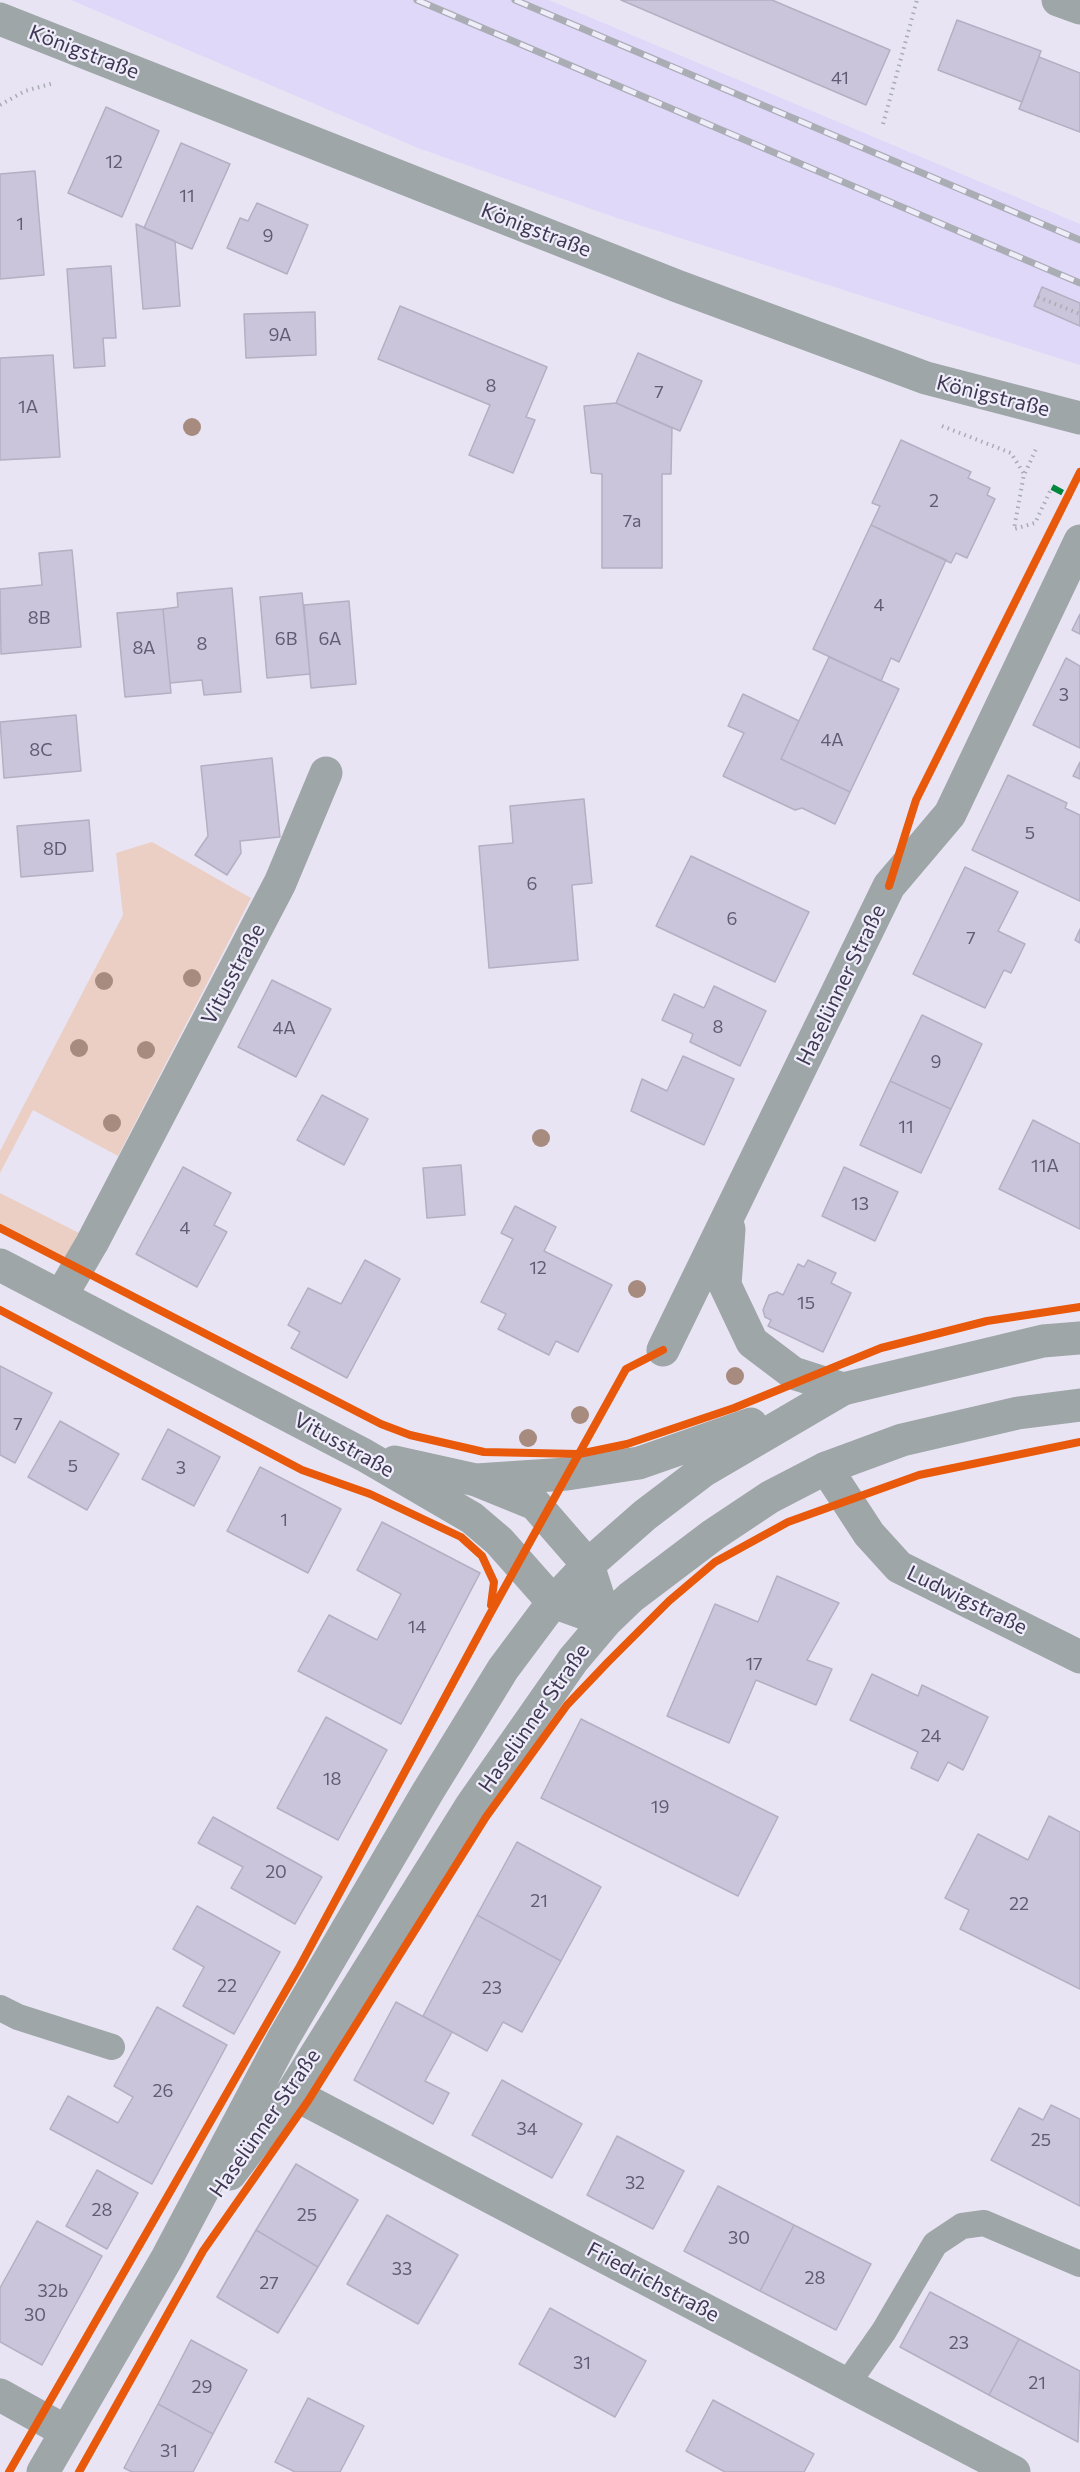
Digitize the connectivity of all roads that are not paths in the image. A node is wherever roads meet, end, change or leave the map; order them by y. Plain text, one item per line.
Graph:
1 (1058, 0) edge
2 (1080, 8) edge
3 (5, 29) edge
4 (1080, 418) edge
5 (1080, 540) edge
6 (327, 773) dead end
7 (730, 1214) junction
8 (0, 1265) edge
9 (61, 1296) junction
10 (1080, 1338) edge
11 (663, 1350) dead end
12 (843, 1389) junction
13 (1080, 1405) edge
14 (364, 1455) junction
15 (826, 1468) junction
16 (476, 1480) junction
17 (588, 1565) junction
18 (553, 1602) junction
19 (606, 1621) junction
20 (1080, 1657) edge
21 (0, 2008) edge
22 (112, 2047) dead end
23 (292, 2093) junction
24 (167, 2258) junction
25 (1080, 2264) edge
26 (847, 2384) junction
27 (0, 2395) edge
28 (65, 2431) junction
29 (43, 2472) edge
30 (1014, 2472) edge

1 - 2 street
3 - 4 street, Königstraße
5 - 7 street, Haselünner Straße
6 - 9 street, Vitusstraße
7 - 11 street, Haselünner Straße
7 - 12 street, Haselünner Straße
8 - 9 street, Vitusstraße
9 - 14 street, Vitusstraße
10 - 12 street, Haselünner Straße
12 - 16 street
12 - 17 street, Haselünner Straße
13 - 15 street, Haselünner Straße
14 - 16 street
14 - 18 street, Vitusstraße
15 - 19 street, Haselünner Straße
15 - 20 street, Ludwigstraße
16 - 17 street
17 - 18 street, Haselünner Straße
17 - 19 street
18 - 19 street, Vitusstraße
18 - 24 street, Haselünner Straße
19 - 23 street, Haselünner Straße
21 - 22 lane
23 - 24 street, Haselünner Straße
23 - 26 street, Friedrichstraße
24 - 28 street, Haselünner Straße
25 - 26 lane
26 - 30 street, Friedrichstraße
27 - 28 street
28 - 29 street, Haselünner Straße

